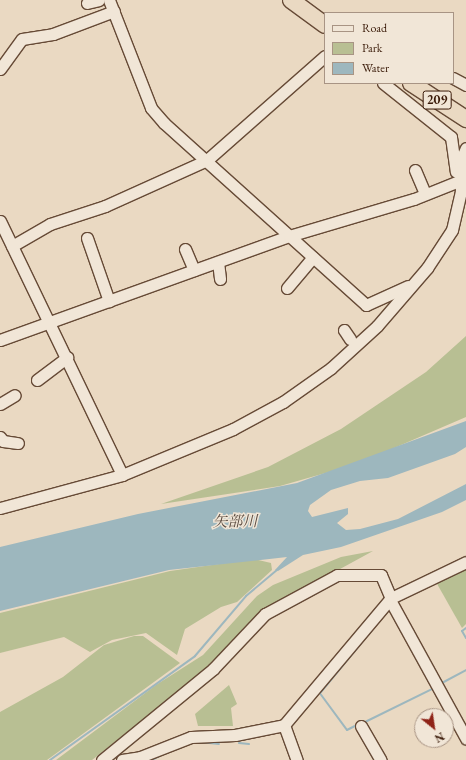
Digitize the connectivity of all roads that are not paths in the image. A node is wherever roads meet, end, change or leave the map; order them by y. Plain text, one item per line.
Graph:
1 (99, 0) edge
2 (109, 0) edge
3 (291, 0) edge
4 (87, 4) dead end
5 (114, 10) junction
6 (324, 24) edge
7 (324, 57) edge
8 (0, 69) edge
9 (454, 79) edge
10 (384, 84) edge
11 (413, 84) edge
12 (466, 85) edge
13 (464, 118) edge
14 (466, 148) edge
15 (207, 160) junction
16 (415, 170) dead end
17 (459, 178) junction
18 (425, 194) junction
19 (0, 221) edge
20 (289, 236) junction
21 (87, 238) dead end
22 (12, 246) junction
23 (185, 250) dead end
24 (313, 257) junction
25 (218, 262) junction
26 (194, 270) junction
27 (220, 279) dead end
28 (414, 283) junction
29 (287, 288) dead end
30 (109, 301) junction
31 (50, 323) junction
32 (0, 340) edge
33 (67, 357) junction
34 (37, 380) dead end
35 (15, 395) dead end
36 (0, 404) edge
37 (0, 437) edge
38 (18, 443) dead end
39 (122, 475) junction
40 (0, 508) edge
41 (466, 562) edge
42 (391, 599) junction
43 (284, 725) junction
44 (361, 726) dead end
45 (466, 738) edge
46 (102, 760) edge
47 (122, 760) edge
48 (297, 760) edge
49 (381, 760) edge

1 - 4 street
2 - 5 street
3 - 6 highway
5 - 8 street
5 - 15 street
7 - 15 street
9 - 12 street
10 - 17 street
11 - 13 highway, 209
14 - 17 street
15 - 20 street
15 - 22 street
16 - 18 street
17 - 18 street
17 - 28 street
18 - 20 street
19 - 22 street
20 - 24 street
20 - 25 street
21 - 30 street
22 - 31 street
23 - 26 street
24 - 28 street
24 - 29 street
25 - 26 street
25 - 27 street
26 - 30 street
28 - 39 street
30 - 31 street
31 - 32 street
31 - 33 street
33 - 34 street
33 - 39 street
35 - 36 street
37 - 38 street
39 - 40 street
41 - 42 street
42 - 43 street
42 - 45 street
42 - 46 street
43 - 47 street
43 - 48 street
44 - 49 street

